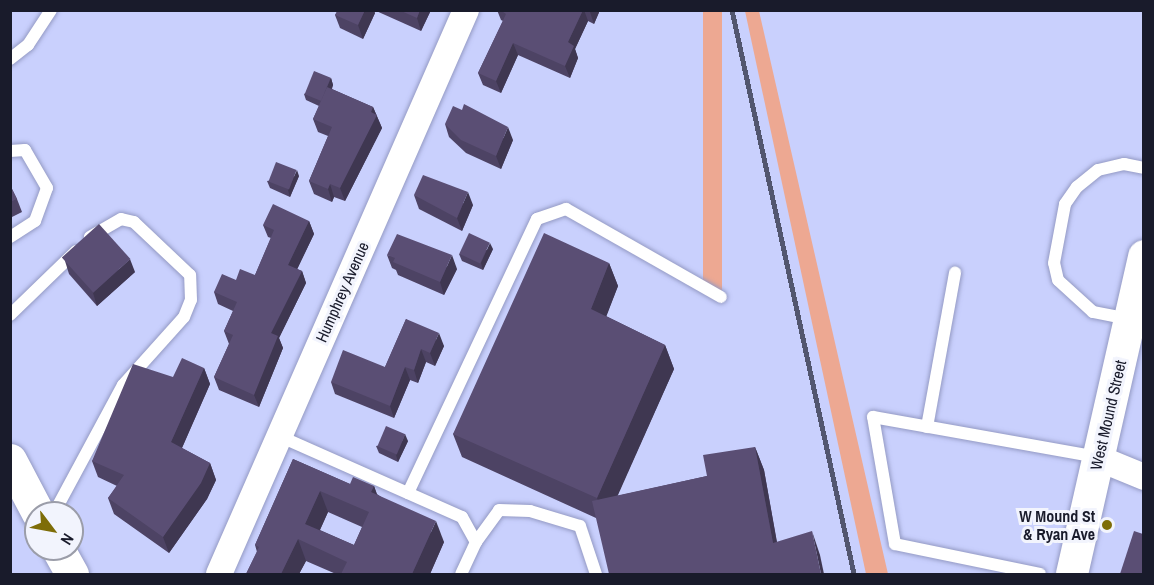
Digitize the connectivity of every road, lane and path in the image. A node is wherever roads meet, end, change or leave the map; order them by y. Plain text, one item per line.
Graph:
1 (51, 10) edge
2 (466, 10) edge
3 (10, 59) edge
4 (10, 151) edge
5 (1143, 168) edge
6 (10, 237) edge
7 (1143, 256) edge
8 (955, 273) dead end
9 (721, 297) dead end
10 (10, 315) edge
11 (1129, 319) junction
12 (927, 427) junction
13 (279, 436) junction
14 (1098, 458) junction
15 (10, 460) edge
16 (1143, 477) edge
17 (408, 493) junction
18 (32, 501) edge
19 (60, 501) edge
20 (476, 542) junction
21 (219, 574) edge
22 (461, 574) edge
23 (596, 574) edge
24 (1040, 574) edge
25 (1072, 574) edge

1 - 3 lane
2 - 13 street, Humphrey Avenue
4 - 6 lane
5 - 11 lane
7 - 11 street, West Mound Street
8 - 12 lane
9 - 17 lane
10 - 19 lane
11 - 14 street, West Mound Street
12 - 14 lane
12 - 24 lane
13 - 17 lane
13 - 21 street, Humphrey Avenue
14 - 16 street
14 - 25 street, West Mound Street
15 - 18 main road
17 - 20 lane
20 - 22 lane
20 - 23 lane

